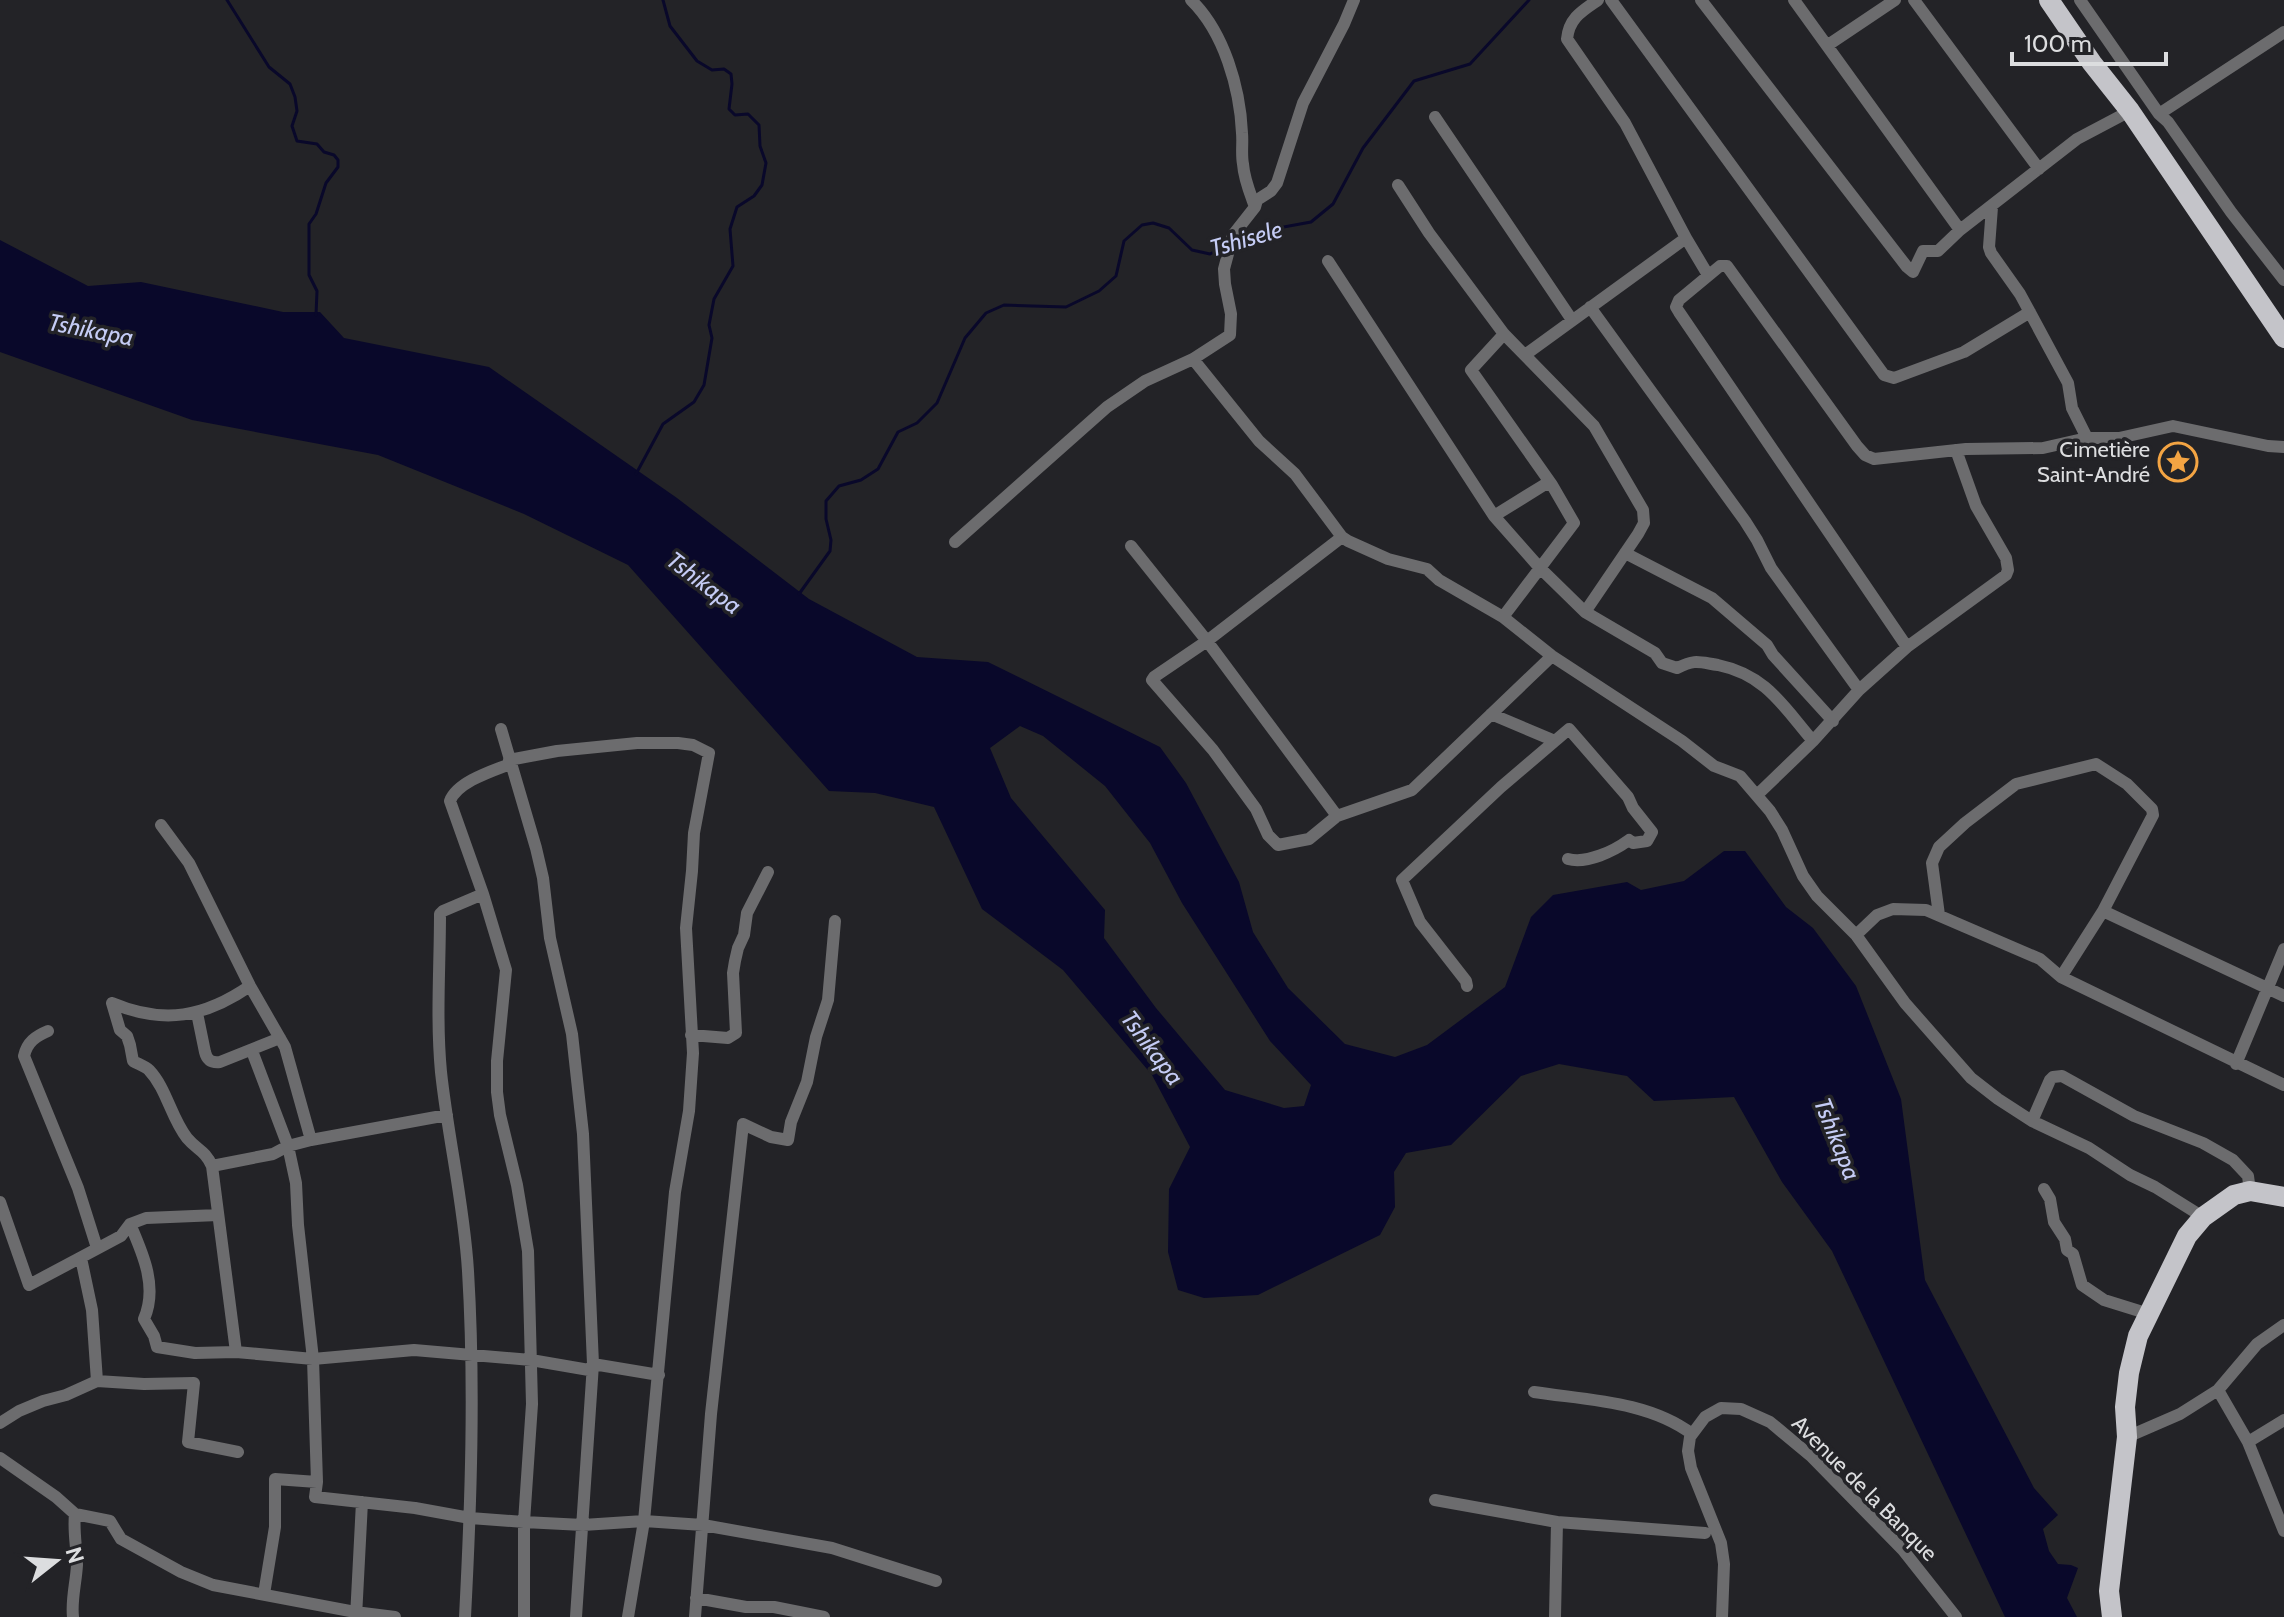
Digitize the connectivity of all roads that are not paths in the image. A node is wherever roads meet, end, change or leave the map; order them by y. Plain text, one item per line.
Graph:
1 (1191, 0) edge
2 (1354, 0) edge
3 (1598, 0) edge
4 (1611, 0) edge
5 (1701, 0) edge
6 (1794, 0) edge
7 (1895, 0) edge
8 (1914, 0) edge
9 (2049, 0) edge
10 (2080, 0) edge
11 (2284, 32) edge
12 (1828, 45) junction
13 (2130, 111) junction
14 (2159, 114) junction
15 (1435, 117) dead end
16 (2039, 169) junction
17 (1398, 185) dead end
18 (1255, 207) junction
19 (1992, 207) junction
20 (1960, 230) junction
21 (1686, 238) junction
22 (1328, 261) dead end
23 (1708, 275) junction
24 (2284, 280) edge
25 (1590, 307) junction
26 (2030, 312) junction
27 (1572, 320) junction
28 (1504, 334) junction
29 (2284, 338) edge
30 (1525, 355) junction
31 (1193, 359) junction
32 (2087, 438) junction
33 (2284, 447) edge
34 (1956, 450) junction
35 (1552, 485) junction
36 (1494, 516) junction
37 (1342, 537) junction
38 (955, 542) dead end
39 (1131, 546) dead end
40 (1625, 553) junction
41 (1539, 567) junction
42 (1585, 612) junction
43 (1503, 617) junction
44 (1207, 641) junction
45 (1907, 647) junction
46 (1552, 656) junction
47 (1859, 690) junction
48 (1491, 714) junction
49 (1833, 721) junction
50 (501, 729) dead end
51 (1555, 741) junction
52 (1813, 741) junction
53 (510, 762) junction
54 (1757, 795) junction
55 (1337, 816) junction
56 (161, 825) dead end
57 (1568, 859) dead end
58 (768, 872) dead end
59 (483, 894) junction
60 (2103, 911) junction
61 (1939, 915) junction
62 (835, 921) dead end
63 (1856, 935) junction
64 (2284, 949) edge
65 (2061, 977) junction
66 (250, 986) junction
67 (1467, 986) dead end
68 (2266, 989) junction
69 (2284, 996) edge
70 (197, 1013) junction
71 (48, 1031) dead end
72 (691, 1035) junction
73 (280, 1038) junction
74 (252, 1051) junction
75 (2236, 1064) junction
76 (2284, 1085) edge
77 (447, 1115) junction
78 (2032, 1121) junction
79 (311, 1140) junction
80 (288, 1146) junction
81 (212, 1166) junction
82 (2044, 1189) dead end
83 (2250, 1191) junction
84 (2284, 1197) edge
85 (0, 1202) edge
86 (218, 1215) junction
87 (2203, 1217) junction
88 (130, 1224) junction
89 (97, 1248) junction
90 (81, 1258) junction
91 (2149, 1314) junction
92 (2284, 1325) edge
93 (236, 1352) junction
94 (470, 1356) junction
95 (313, 1359) junction
96 (531, 1360) junction
97 (593, 1364) junction
98 (659, 1375) junction
99 (97, 1381) junction
100 (2218, 1390) junction
101 (1534, 1392) dead end
102 (2284, 1420) edge
103 (0, 1423) edge
104 (1692, 1434) junction
105 (2127, 1437) junction
106 (2248, 1442) junction
107 (238, 1452) dead end
108 (0, 1458) edge
109 (317, 1482) junction
110 (1435, 1500) dead end
111 (362, 1502) junction
112 (75, 1514) junction
113 (470, 1518) junction
114 (644, 1521) junction
115 (524, 1522) junction
116 (1557, 1522) junction
117 (583, 1525) junction
118 (703, 1525) junction
119 (2284, 1531) edge
120 (1705, 1533) dead end
121 (936, 1581) dead end
122 (264, 1594) junction
123 (696, 1598) junction
124 (356, 1614) edge
125 (73, 1617) edge
126 (395, 1617) edge
127 (465, 1617) edge
128 (524, 1617) edge
129 (576, 1617) edge
130 (628, 1617) edge
131 (695, 1617) edge
132 (824, 1617) edge
133 (1555, 1617) edge
134 (1722, 1617) edge
135 (1956, 1617) edge
136 (2112, 1617) edge

1 - 18 street
2 - 18 street
3 - 21 street
4 - 26 street
5 - 20 street
6 - 12 street
7 - 12 street
8 - 16 street
9 - 13 highway
10 - 14 street
11 - 14 street
12 - 20 street
13 - 16 street
13 - 29 highway
14 - 24 street
15 - 27 street
16 - 19 street
17 - 28 street
18 - 31 street
19 - 20 street
19 - 26 street
21 - 23 street
21 - 25 street
22 - 36 street
23 - 34 street
23 - 45 street
25 - 27 street
25 - 47 street
26 - 32 street
27 - 30 street
28 - 30 street
28 - 35 street
30 - 40 street
31 - 37 street
31 - 38 street
32 - 33 street
32 - 34 street
34 - 45 street
35 - 36 street
35 - 41 street
36 - 41 street
37 - 43 street
37 - 44 street
39 - 44 street
40 - 42 street
40 - 49 street
41 - 42 street
41 - 43 street
42 - 52 street
43 - 46 street
44 - 55 street
44 - 55 street
45 - 47 street
46 - 48 street
46 - 54 street
47 - 49 street
48 - 51 street
48 - 55 street
49 - 52 street
50 - 53 street
51 - 57 street
51 - 67 street
52 - 54 street
53 - 59 street
53 - 72 street
53 - 97 street
54 - 63 street
56 - 66 street
58 - 72 street
59 - 77 street
59 - 96 street
60 - 61 street
60 - 65 street
60 - 68 street
61 - 63 street
61 - 65 street
62 - 118 street
63 - 78 street
64 - 68 street
65 - 75 street
66 - 70 street
66 - 73 street
68 - 69 street
68 - 75 street
70 - 74 street
70 - 81 street
71 - 89 street
72 - 98 street
73 - 74 street
73 - 79 street
74 - 80 street
75 - 76 street
77 - 79 street
77 - 94 street
78 - 83 street
78 - 87 street
79 - 80 street
80 - 81 street
80 - 95 street
81 - 86 street
82 - 91 street
83 - 84 highway
83 - 87 highway
85 - 90 street
86 - 88 street
86 - 93 street
87 - 91 highway
88 - 89 street
88 - 93 street
89 - 90 street
90 - 99 street
91 - 105 highway
92 - 100 street
93 - 95 street
94 - 95 street
94 - 96 street
94 - 113 street
95 - 109 street
96 - 97 street
96 - 115 street
97 - 98 street
97 - 117 street
98 - 114 street
99 - 103 street
99 - 107 street
100 - 105 street
100 - 106 street
101 - 104 street
102 - 106 street
104 - 134 street
104 - 135 street, Avenue de la Banque
105 - 136 highway
106 - 119 street
108 - 112 street
109 - 111 street
109 - 122 street
110 - 116 street
111 - 113 street
111 - 124 street
112 - 122 street
112 - 125 street
113 - 115 street
113 - 127 street
114 - 117 street
114 - 118 street
114 - 130 street
115 - 117 street
115 - 128 street
116 - 120 street
116 - 133 street
117 - 129 street
118 - 121 street
118 - 123 street
122 - 124 street
123 - 131 street
123 - 132 street
124 - 126 street

